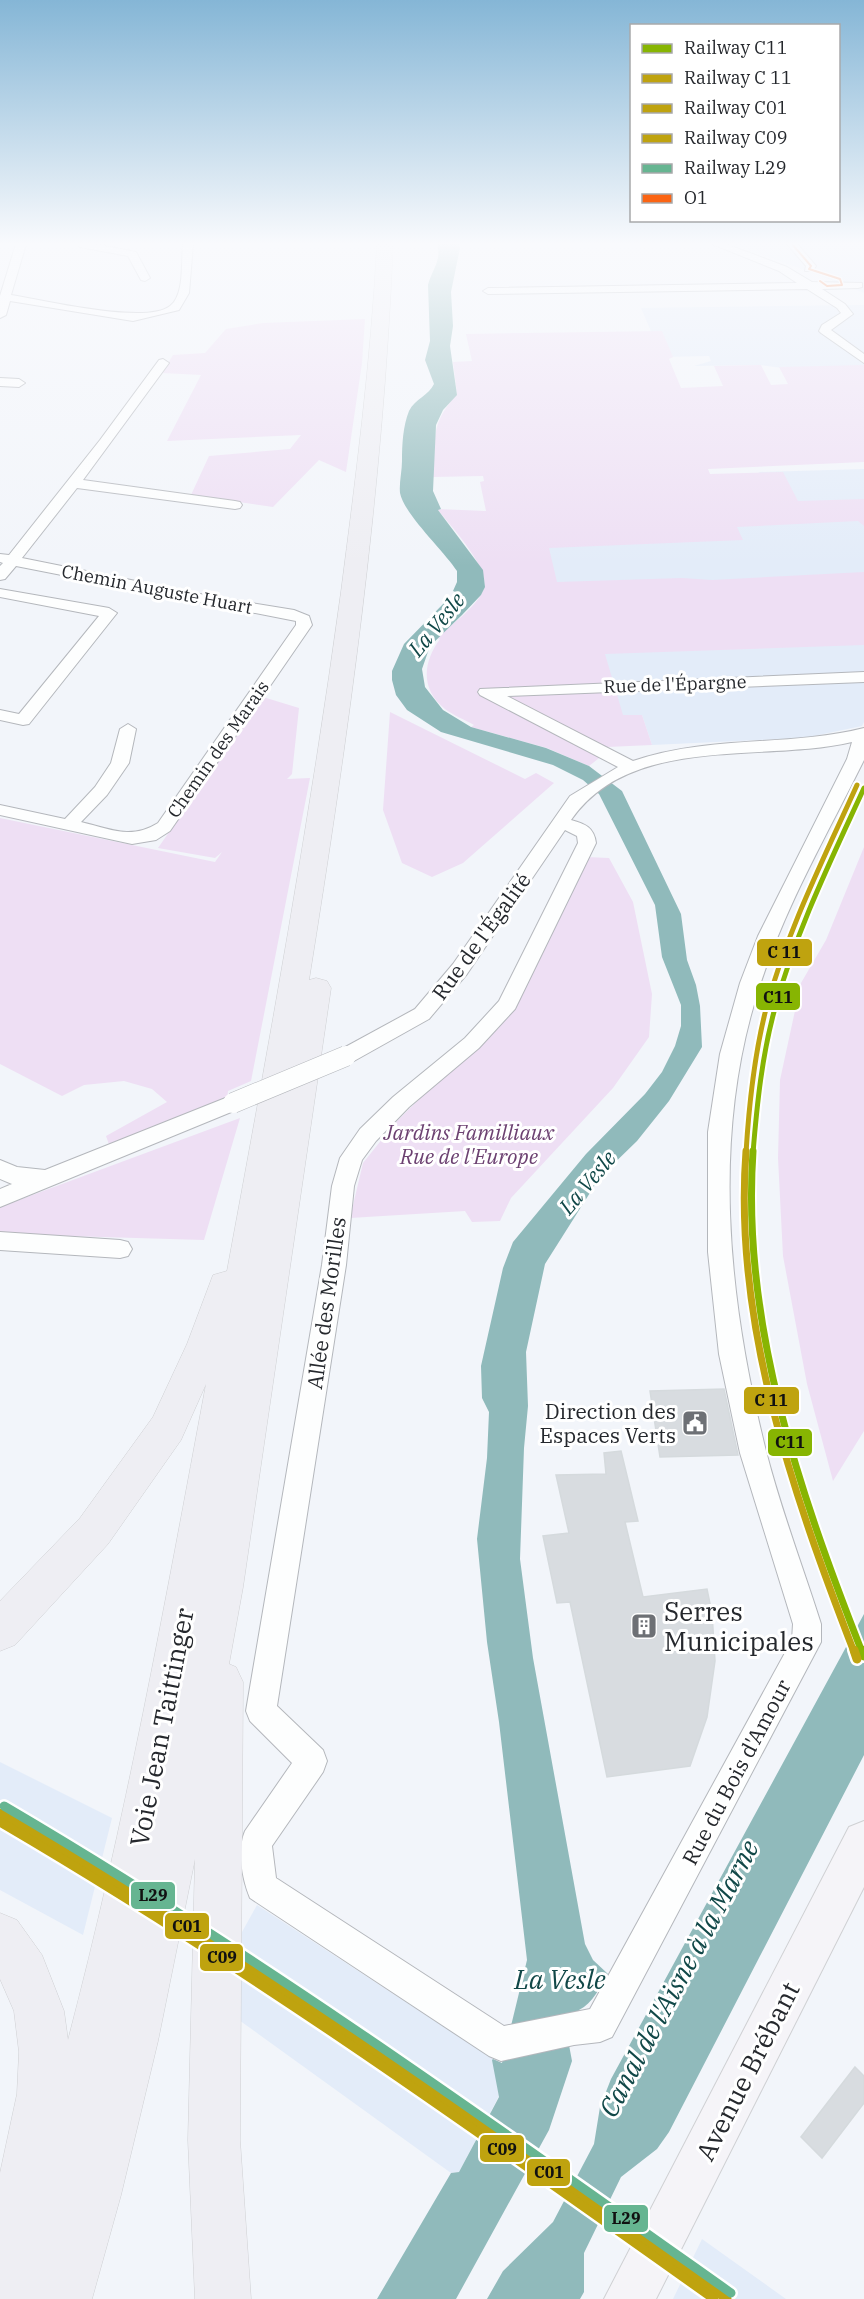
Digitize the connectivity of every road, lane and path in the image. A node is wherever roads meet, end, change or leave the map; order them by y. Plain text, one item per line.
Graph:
1 (377, 351) edge
2 (390, 351) edge
3 (162, 363) dead end
4 (0, 382) edge
5 (19, 383) dead end
6 (72, 483) junction
7 (235, 505) dead end
8 (5, 559) edge
9 (0, 576) edge
10 (0, 593) edge
11 (304, 619) joint
12 (864, 677) edge
13 (0, 715) edge
14 (128, 729) dead end
15 (863, 733) edge
16 (632, 767) junction
17 (0, 810) edge
18 (562, 823) junction
19 (69, 825) junction
20 (330, 890) dead end
21 (326, 924) dead end
22 (279, 1150) junction
23 (0, 1167) edge
24 (46, 1179) junction
25 (258, 1193) junction
26 (0, 1198) edge
27 (0, 1241) edge
28 (120, 1249) dead end
29 (222, 1587) junction
30 (0, 1631) edge
31 (864, 1842) edge
32 (0, 1937) edge
33 (501, 2044) joint
34 (0, 2260) edge
35 (21, 2299) edge
36 (64, 2299) edge
37 (223, 2299) edge
38 (629, 2299) edge

1 - 22 highway
2 - 20 highway
3 - 6 street
4 - 5 street
6 - 7 street
6 - 8 street
8 - 9 street
8 - 11 street, Chemin Auguste Huart
10 - 13 street
11 - 19 street, Chemin des Marais
12 - 16 street, Rue de l'Épargne
14 - 19 street
15 - 16 street
15 - 33 street, Rue du Bois d'Amour
16 - 18 street, Rue de l'Égalité
17 - 19 street, Chemin des Marais
18 - 24 street, Rue de l'Égalité, bridge
18 - 33 street, Allée des Morilles
21 - 22 highway
22 - 25 highway, Voie Jean Taittinger
22 - 29 highway, Voie Jean Taittinger
23 - 24 street
24 - 26 street, Rue de l'Égalité
25 - 30 highway
25 - 35 highway, Voie Jean Taittinger
27 - 28 street
29 - 36 highway, Voie Jean Taittinger
29 - 37 highway
31 - 38 main road, Avenue Brébant
32 - 34 highway

